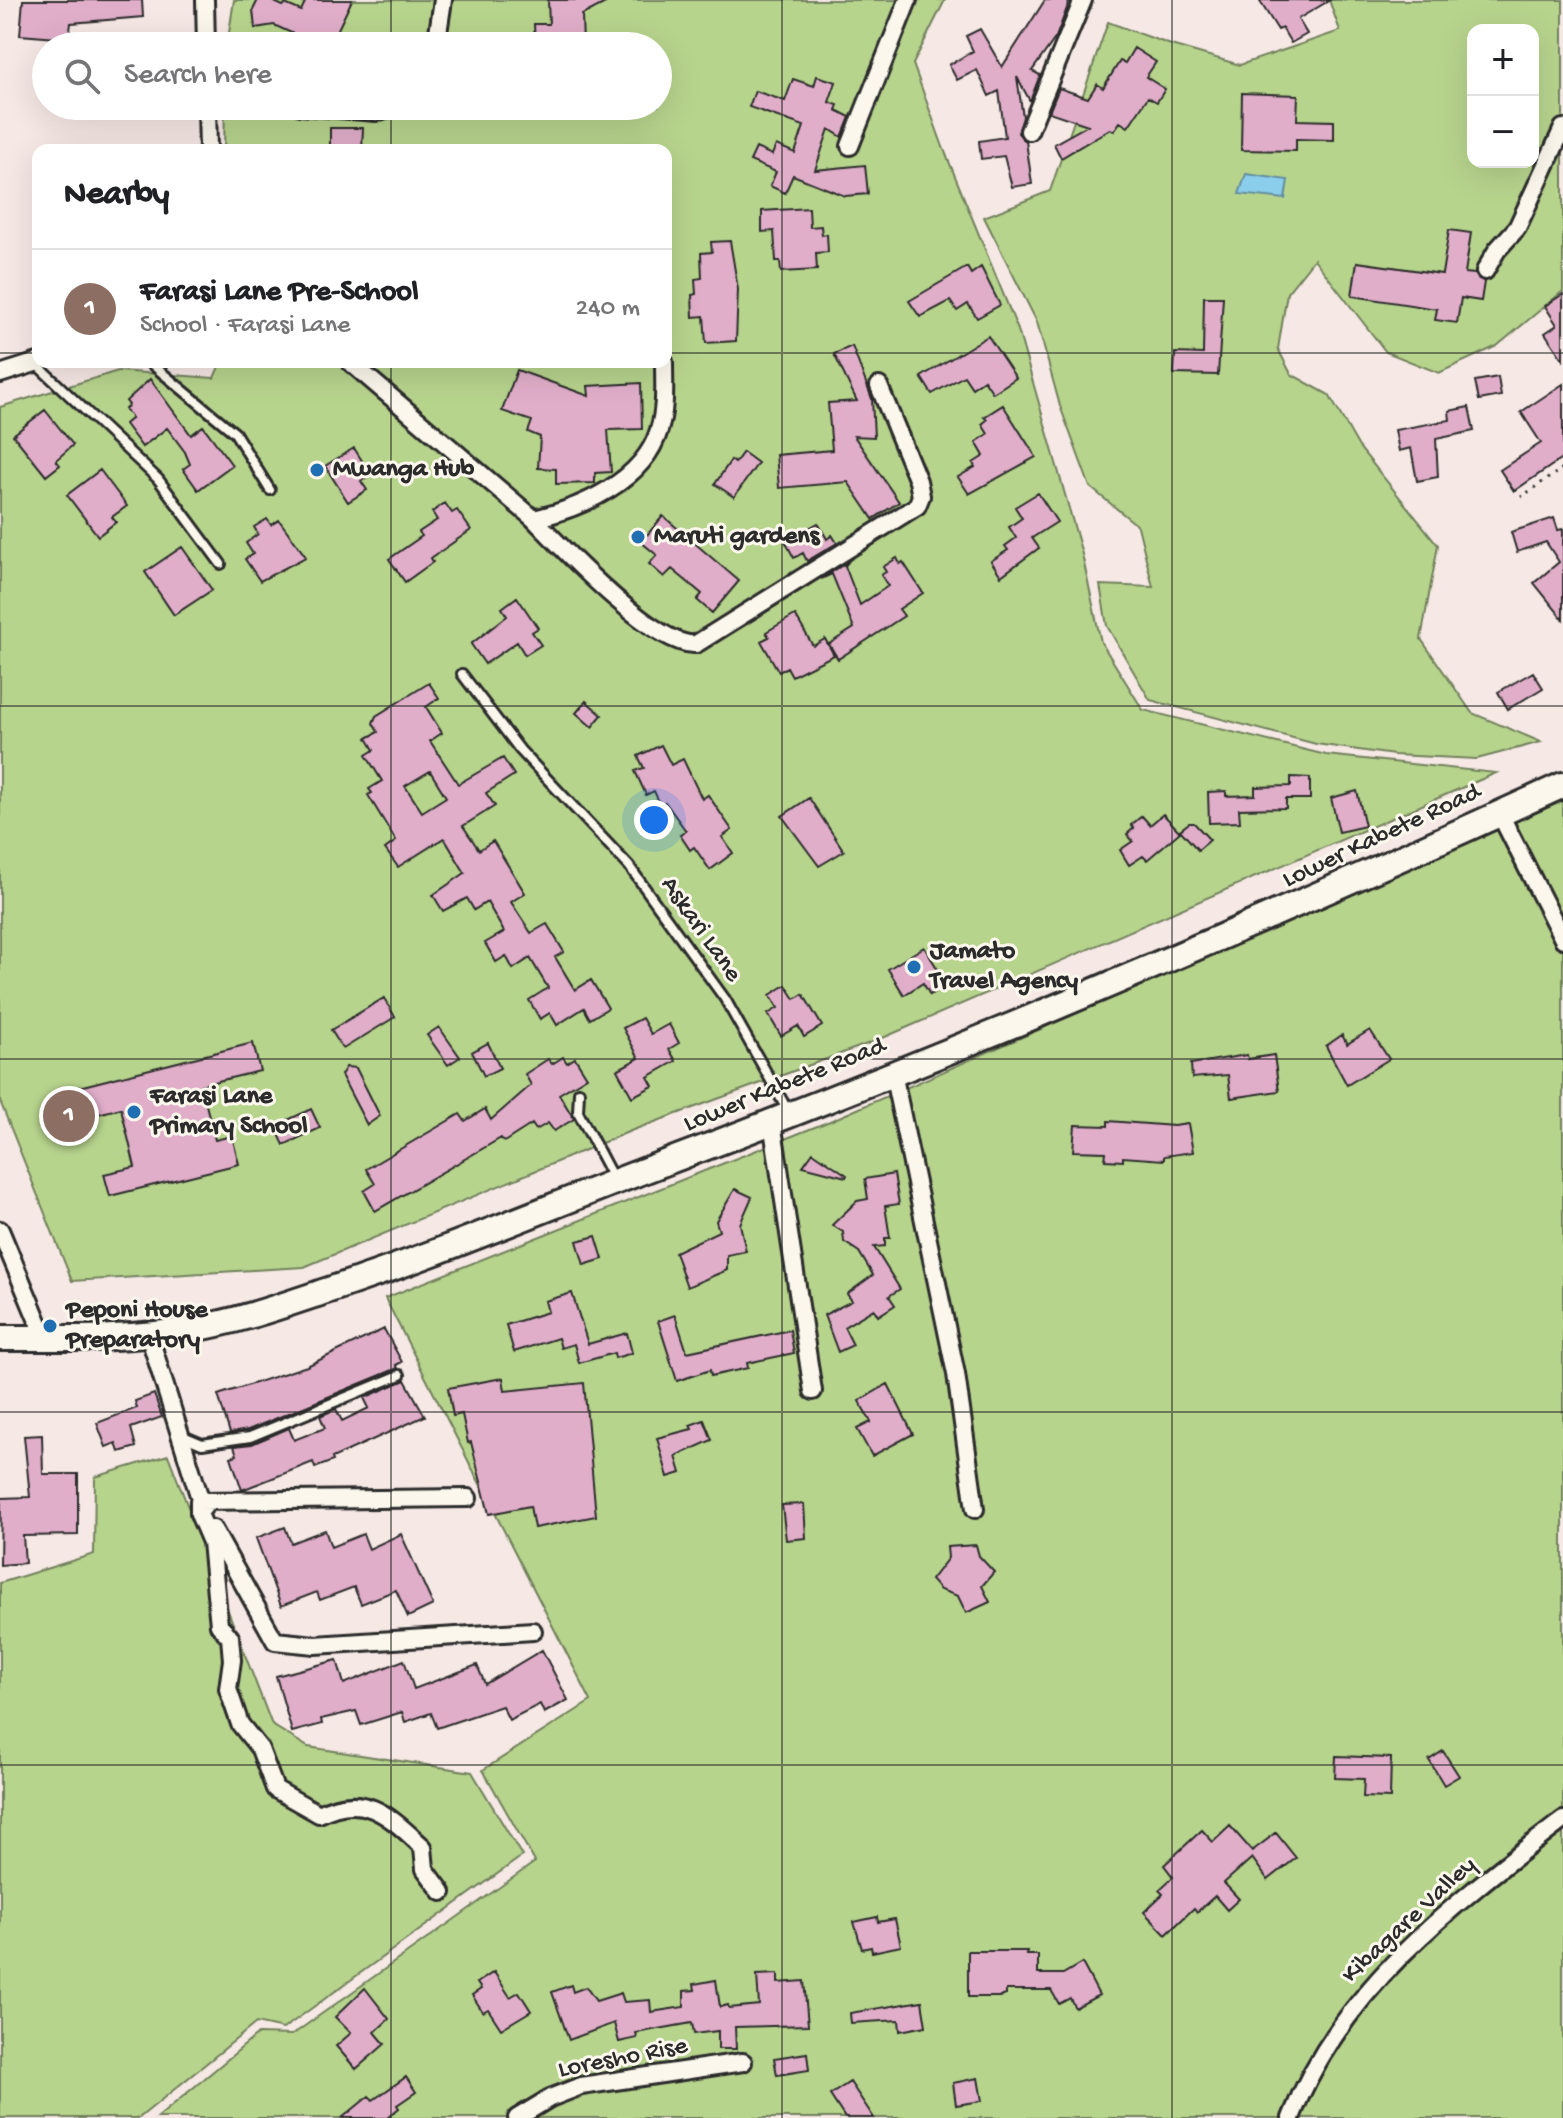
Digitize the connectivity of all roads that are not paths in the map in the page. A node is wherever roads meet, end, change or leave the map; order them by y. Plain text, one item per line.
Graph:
1 (205, 0) edge
2 (443, 0) edge
3 (908, 0) edge
4 (1083, 0) edge
5 (206, 32) edge
6 (438, 32) edge
7 (207, 120) edge
8 (1563, 128) edge
9 (1029, 131) dead end
10 (208, 144) edge
11 (850, 146) dead end
12 (1485, 271) dead end
13 (32, 364) edge
14 (41, 368) edge
15 (156, 368) edge
16 (357, 368) edge
17 (664, 368) edge
18 (0, 374) edge
19 (879, 386) dead end
20 (270, 490) dead end
21 (534, 519) junction
22 (221, 564) dead end
23 (462, 674) dead end
24 (1563, 785) edge
25 (1500, 814) junction
26 (1563, 939) edge
27 (893, 1073) junction
28 (579, 1092) dead end
29 (781, 1119) junction
30 (615, 1182) junction
31 (0, 1230) edge
32 (149, 1335) junction
33 (0, 1338) edge
34 (45, 1338) junction
35 (400, 1375) dead end
36 (813, 1391) dead end
37 (179, 1434) junction
38 (468, 1498) dead end
39 (199, 1501) junction
40 (975, 1509) dead end
41 (533, 1631) dead end
42 (1563, 1820) edge
43 (442, 1892) dead end
44 (743, 2062) dead end
45 (517, 2118) edge
46 (1291, 2118) edge

1 - 5 street
2 - 6 street
3 - 11 street
4 - 9 street
7 - 10 street
8 - 12 street
13 - 18 street
14 - 22 lane
15 - 20 lane
16 - 21 street
17 - 21 street
19 - 21 street
23 - 29 lane, Askari Lane
24 - 25 main road, Lower Kabete Road
25 - 26 street
25 - 27 main road, Lower Kabete Road
27 - 29 main road, Lower Kabete Road
27 - 40 street
28 - 30 lane
29 - 30 main road, Lower Kabete Road
29 - 36 street
30 - 32 main road, Lower Kabete Road
31 - 34 street
32 - 34 main road, Lower Kabete Road
32 - 37 street
33 - 34 main road, Lower Kabete Road
35 - 37 lane
37 - 39 street
38 - 39 street
39 - 41 street
39 - 43 street
42 - 46 street, Kibagare Valley
44 - 45 street, Loresho Rise

